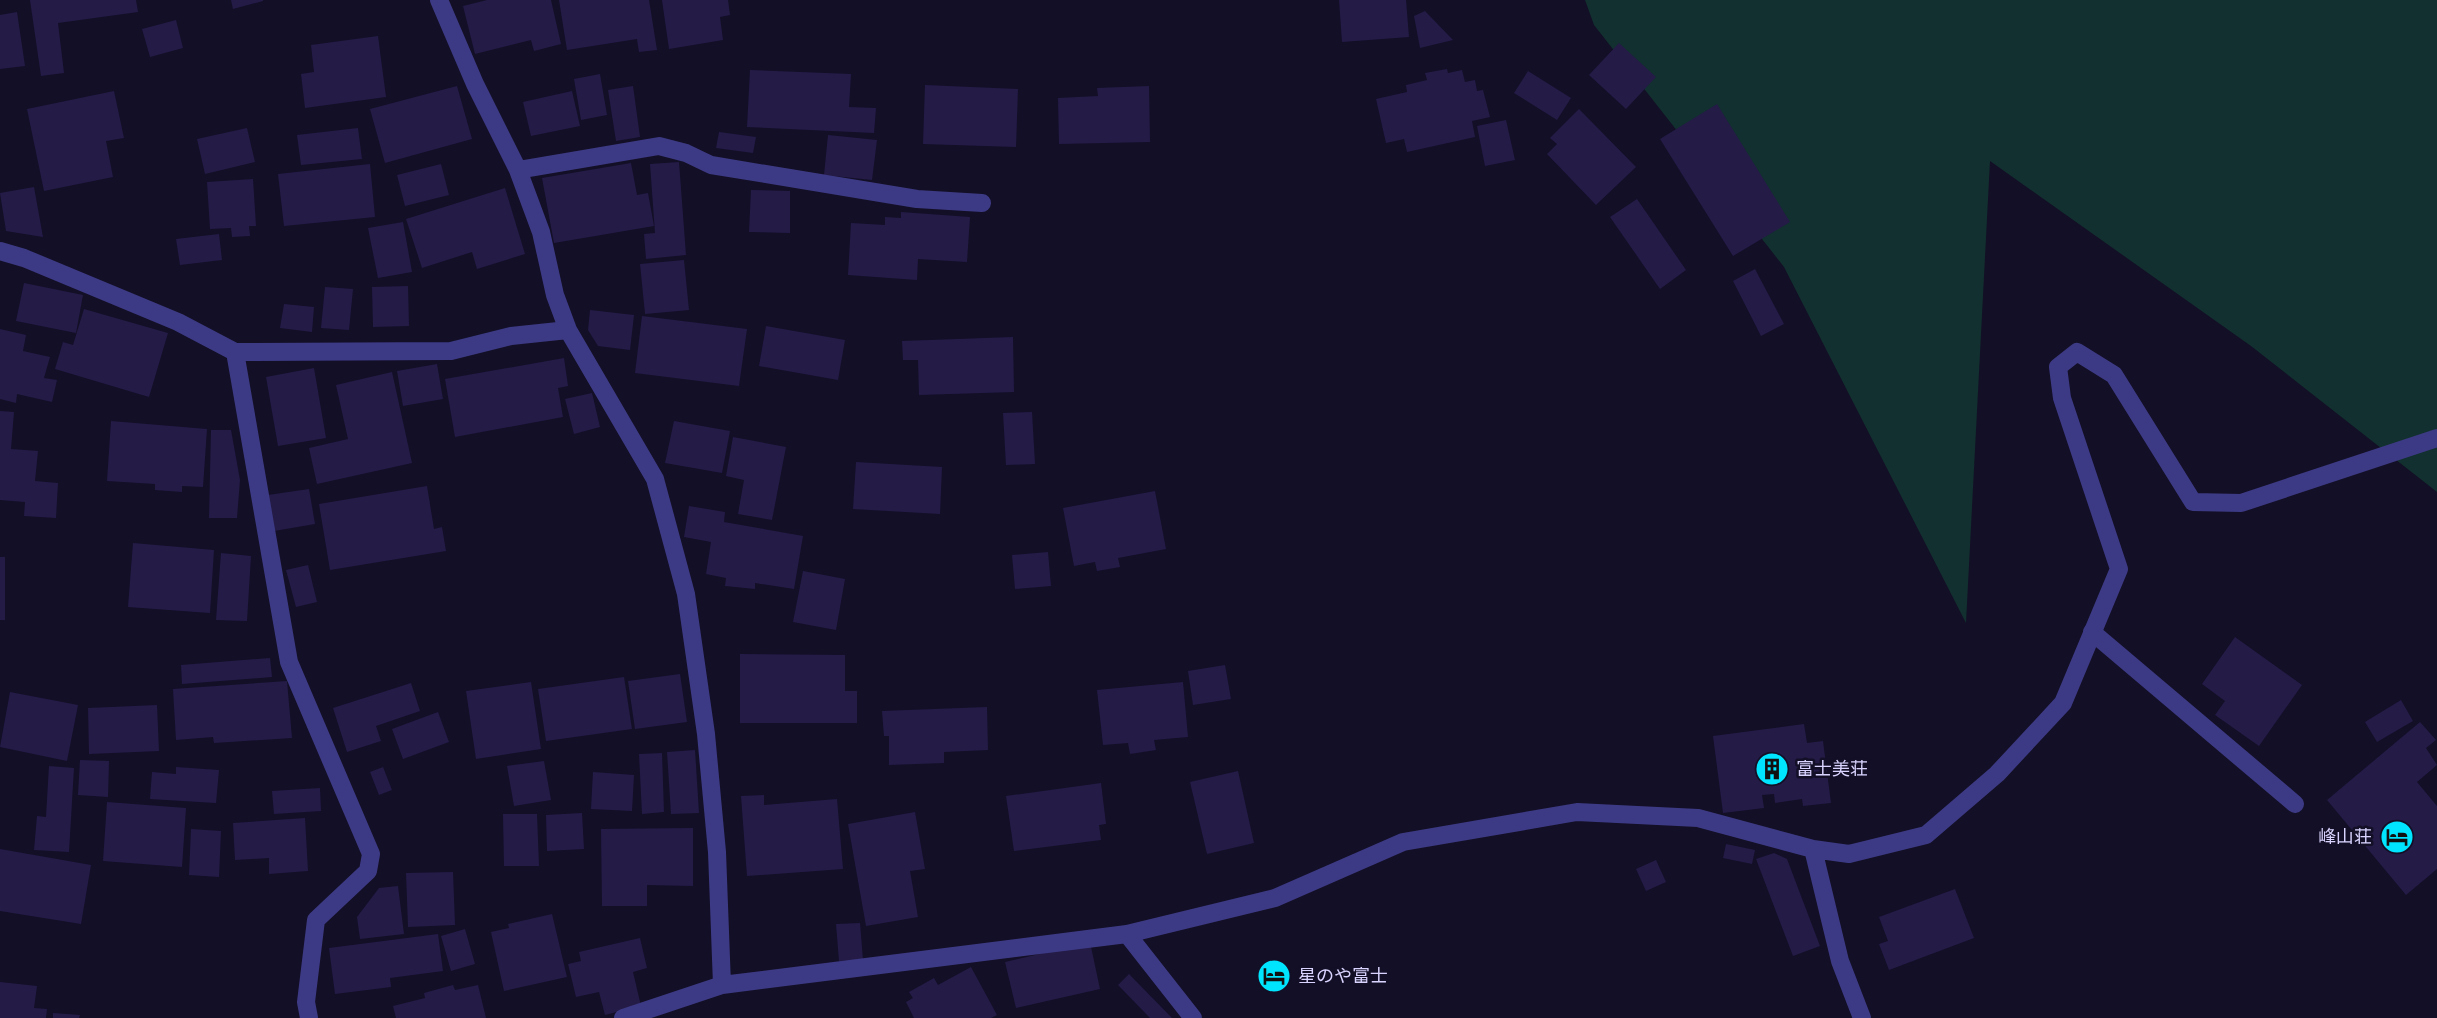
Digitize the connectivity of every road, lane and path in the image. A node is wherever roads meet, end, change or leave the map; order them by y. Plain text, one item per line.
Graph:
1 (439, 0) edge
2 (518, 170) junction
3 (982, 203) dead end
4 (0, 251) edge
5 (568, 330) junction
6 (235, 352) junction
7 (2437, 438) edge
8 (2092, 632) junction
9 (2295, 804) dead end
10 (1812, 849) junction
11 (1127, 934) junction
12 (722, 985) junction
13 (309, 1018) edge
14 (623, 1018) edge
15 (1193, 1018) edge
16 (1862, 1018) edge

1 - 2 street
2 - 3 street
2 - 5 street
4 - 6 street
5 - 6 street
5 - 12 street
6 - 13 street
7 - 8 street
8 - 9 street
8 - 10 street
10 - 11 street
10 - 16 street
11 - 12 street
11 - 15 street
12 - 14 street

